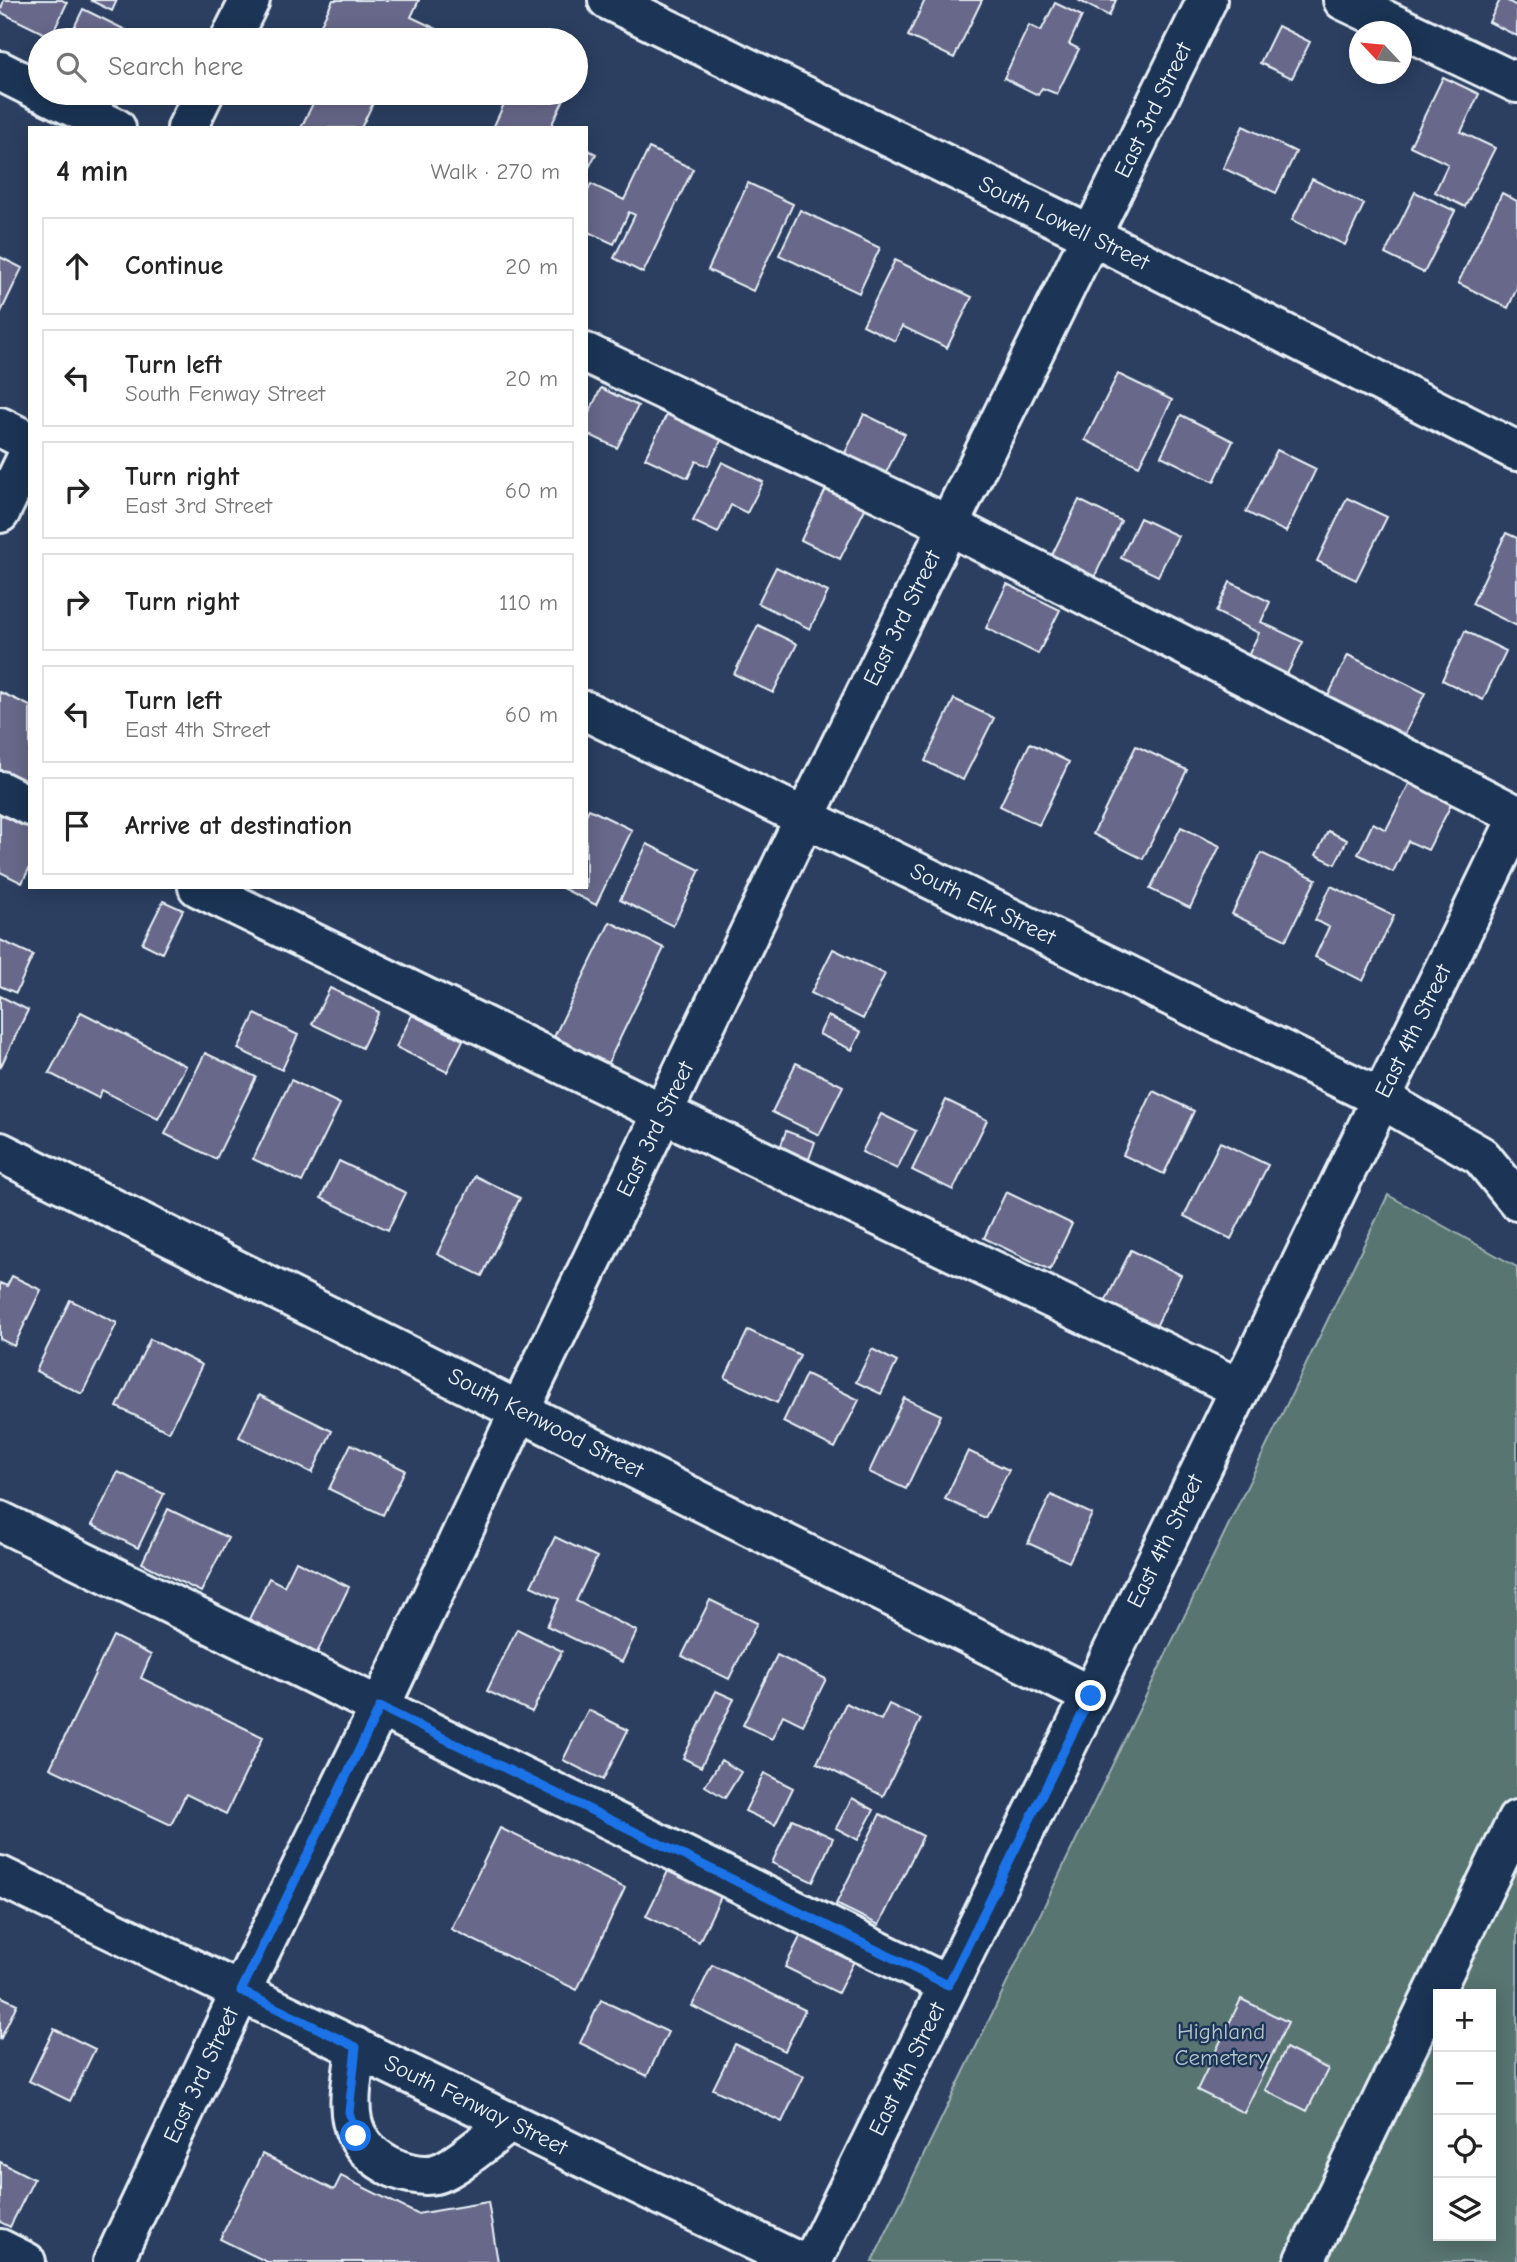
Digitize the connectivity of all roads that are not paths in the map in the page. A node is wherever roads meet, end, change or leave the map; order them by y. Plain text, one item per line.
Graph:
1 (250, 0) edge
2 (608, 0) edge
3 (1207, 0) edge
4 (1343, 0) edge
5 (236, 28) edge
6 (0, 71) edge
7 (1517, 83) edge
8 (28, 85) edge
9 (69, 105) edge
10 (198, 105) edge
11 (112, 126) edge
12 (188, 126) edge
13 (1092, 236) junction
14 (588, 354) edge
15 (0, 427) edge
16 (28, 441) edge
17 (1517, 451) edge
18 (28, 455) edge
19 (0, 513) edge
20 (948, 525) junction
21 (588, 712) edge
22 (0, 791) edge
23 (28, 805) edge
24 (805, 817) junction
25 (1517, 817) edge
26 (202, 889) edge
27 (1380, 1098) junction
28 (663, 1113) junction
29 (0, 1152) edge
30 (1517, 1199) edge
31 (1239, 1388) junction
32 (520, 1410) junction
33 (0, 1521) edge
34 (1091, 1696) junction
35 (380, 1707) junction
36 (1517, 1820) edge
37 (0, 1876) edge
38 (1504, 1882) edge
39 (948, 1985) junction
40 (241, 1991) junction
41 (356, 2047) junction
42 (510, 2122) junction
43 (0, 2249) edge
44 (26, 2262) edge
45 (113, 2262) edge
46 (799, 2262) edge
47 (812, 2262) edge
48 (1304, 2262) edge

1 - 5 street
2 - 13 street, South Lowell Street
3 - 13 street, East 3rd Street
4 - 7 street
6 - 8 street
9 - 11 street
10 - 12 street
13 - 17 street, South Lowell Street
13 - 20 street, East 3rd Street
14 - 20 street
15 - 16 street
18 - 19 street
20 - 24 street, East 3rd Street
20 - 25 street
21 - 24 street, South Elk Street
22 - 23 street
24 - 27 street, South Elk Street
24 - 28 street, East 3rd Street
25 - 27 street, East 4th Street
26 - 28 street
27 - 30 street, South Elk Street
27 - 31 street, East 4th Street
28 - 31 street
28 - 32 street, East 3rd Street
29 - 32 street, South Kenwood Street
31 - 34 street, East 4th Street
32 - 34 street, South Kenwood Street
32 - 35 street, East 3rd Street
33 - 35 street
34 - 39 street, East 4th Street
35 - 39 street
35 - 40 street, East 3rd Street
36 - 38 street
37 - 40 street, South Fenway Street
38 - 48 street
39 - 47 street, East 4th Street
40 - 41 street, South Fenway Street
40 - 45 street, East 3rd Street
41 - 42 street, South Fenway Street
41 - 42 street
42 - 46 street, South Fenway Street
43 - 44 street

